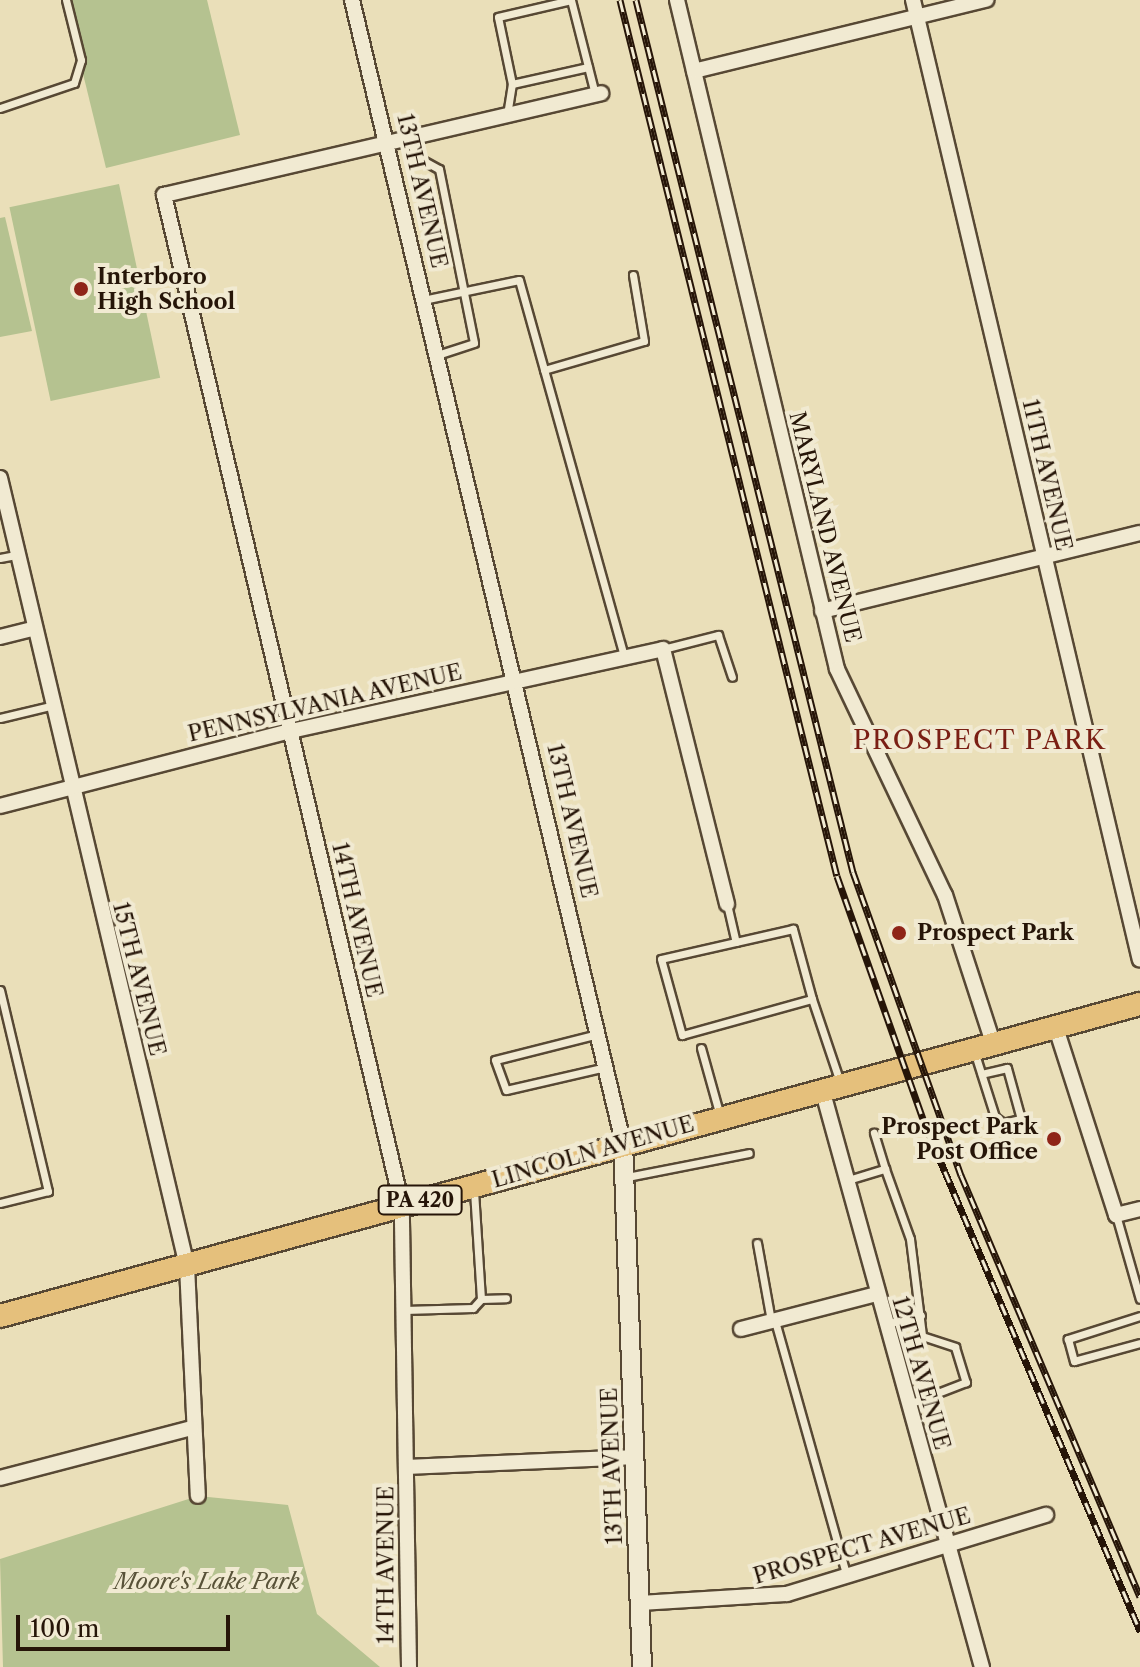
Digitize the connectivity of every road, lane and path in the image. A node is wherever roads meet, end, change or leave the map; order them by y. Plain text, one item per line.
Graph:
1 (66, 0) edge
2 (352, 0) edge
3 (677, 0) edge
4 (913, 0) edge
5 (986, 0) edge
6 (917, 16) junction
7 (588, 67) junction
8 (694, 71) junction
9 (512, 84) junction
10 (598, 94) joint
11 (0, 108) edge
12 (507, 115) junction
13 (408, 138) junction
14 (386, 143) junction
15 (633, 275) dead end
16 (467, 293) junction
17 (423, 300) junction
18 (436, 355) junction
19 (544, 370) junction
20 (0, 478) edge
21 (1140, 533) edge
22 (16, 555) junction
23 (0, 558) edge
24 (1045, 559) junction
25 (822, 611) junction
26 (32, 629) junction
27 (0, 637) edge
28 (663, 649) junction
29 (624, 657) junction
30 (732, 677) dead end
31 (514, 681) junction
32 (50, 706) junction
33 (0, 718) edge
34 (291, 731) junction
35 (69, 790) junction
36 (0, 806) edge
37 (727, 904) joint
38 (736, 942) junction
39 (1140, 960) edge
40 (0, 990) edge
41 (812, 999) junction
42 (1140, 1004) edge
43 (1055, 1025) junction
44 (598, 1034) junction
45 (983, 1046) junction
46 (701, 1048) dead end
47 (606, 1067) junction
48 (982, 1074) junction
49 (831, 1086) junction
50 (720, 1116) junction
51 (874, 1133) dead end
52 (623, 1142) junction
53 (749, 1153) dead end
54 (885, 1169) junction
55 (625, 1177) junction
56 (846, 1181) junction
57 (473, 1186) junction
58 (0, 1203) edge
59 (402, 1205) junction
60 (1140, 1209) edge
61 (1116, 1215) junction
62 (757, 1243) dead end
63 (187, 1266) junction
64 (876, 1294) junction
65 (506, 1298) dead end
66 (481, 1299) junction
67 (1140, 1299) edge
68 (404, 1310) junction
69 (921, 1315) junction
70 (0, 1316) edge
71 (1140, 1316) edge
72 (773, 1321) junction
73 (884, 1324) junction
74 (741, 1329) dead end
75 (1140, 1343) edge
76 (907, 1405) junction
77 (192, 1428) junction
78 (636, 1457) junction
79 (407, 1467) junction
80 (0, 1478) edge
81 (198, 1496) dead end
82 (1046, 1515) dead end
83 (946, 1546) junction
84 (846, 1573) junction
85 (639, 1603) junction
86 (409, 1667) edge
87 (642, 1667) edge
88 (982, 1667) edge

1 - 11 lane
2 - 14 street, 13TH AVENUE
3 - 8 street, MARYLAND AVENUE
4 - 6 street, 11TH AVENUE
5 - 6 street
6 - 8 street
6 - 24 street, 11TH AVENUE
7 - 9 lane
7 - 9 lane
7 - 10 lane
8 - 25 street, MARYLAND AVENUE
9 - 12 lane
10 - 12 street
12 - 13 street
13 - 14 street
13 - 16 lane
14 - 17 street, 13TH AVENUE
14 - 34 street, 14TH AVENUE
15 - 19 lane
16 - 17 lane
16 - 18 lane
16 - 19 lane
17 - 18 street, 13TH AVENUE
18 - 31 street, 13TH AVENUE
19 - 29 lane
20 - 22 street, 15TH AVENUE
21 - 24 street
22 - 23 lane
22 - 26 street, 15TH AVENUE
24 - 25 street
24 - 39 street, 11TH AVENUE
25 - 45 street, MARYLAND AVENUE
26 - 27 street
26 - 32 street, 15TH AVENUE
28 - 29 street, PENNSYLVANIA AVENUE
28 - 30 lane
28 - 37 street
29 - 31 street, PENNSYLVANIA AVENUE
31 - 34 street, PENNSYLVANIA AVENUE
31 - 44 street, 13TH AVENUE
32 - 33 lane
32 - 35 street, 15TH AVENUE
34 - 35 street, PENNSYLVANIA AVENUE
34 - 59 street, 14TH AVENUE
35 - 36 street, PENNSYLVANIA AVENUE
35 - 63 street, 15TH AVENUE
37 - 38 lane
38 - 41 lane
38 - 41 lane
40 - 58 lane
41 - 49 lane
42 - 43 main road, LINCOLN AVENUE / PA 420
43 - 45 main road, LINCOLN AVENUE / PA 420
43 - 61 street
44 - 47 street, 13TH AVENUE
44 - 47 lane
45 - 48 lane
45 - 49 main road, LINCOLN AVENUE / PA 420
46 - 50 lane
47 - 52 street, 13TH AVENUE
48 - 48 lane
49 - 50 main road, LINCOLN AVENUE / PA 420
49 - 56 street, 12TH AVENUE
50 - 52 main road, LINCOLN AVENUE / PA 420
51 - 54 lane
52 - 55 street, 13TH AVENUE
52 - 57 main road, LINCOLN AVENUE / PA 420
53 - 55 lane
54 - 56 lane
54 - 69 lane
55 - 78 street, 13TH AVENUE
56 - 64 street, 12TH AVENUE
57 - 59 main road, LINCOLN AVENUE / PA 420
57 - 66 lane
59 - 63 main road, LINCOLN AVENUE / PA 420
59 - 68 street, 14TH AVENUE
60 - 61 street
61 - 67 lane
62 - 72 lane
63 - 70 main road, LINCOLN AVENUE / PA 420
63 - 77 street, 15TH AVENUE
64 - 72 street
64 - 73 street, 12TH AVENUE
65 - 66 lane
66 - 68 lane
68 - 79 street, 14TH AVENUE
69 - 73 lane
69 - 76 lane
71 - 75 lane
72 - 74 street
72 - 84 lane
73 - 76 street, 12TH AVENUE
76 - 83 street, 12TH AVENUE
77 - 80 street
77 - 81 street, 15TH AVENUE
78 - 79 street
78 - 85 street, 13TH AVENUE
79 - 86 street, 14TH AVENUE
82 - 83 street, PROSPECT AVENUE
83 - 84 street, PROSPECT AVENUE
83 - 88 street, 12TH AVENUE
84 - 85 street, PROSPECT AVENUE
85 - 87 street, 13TH AVENUE

